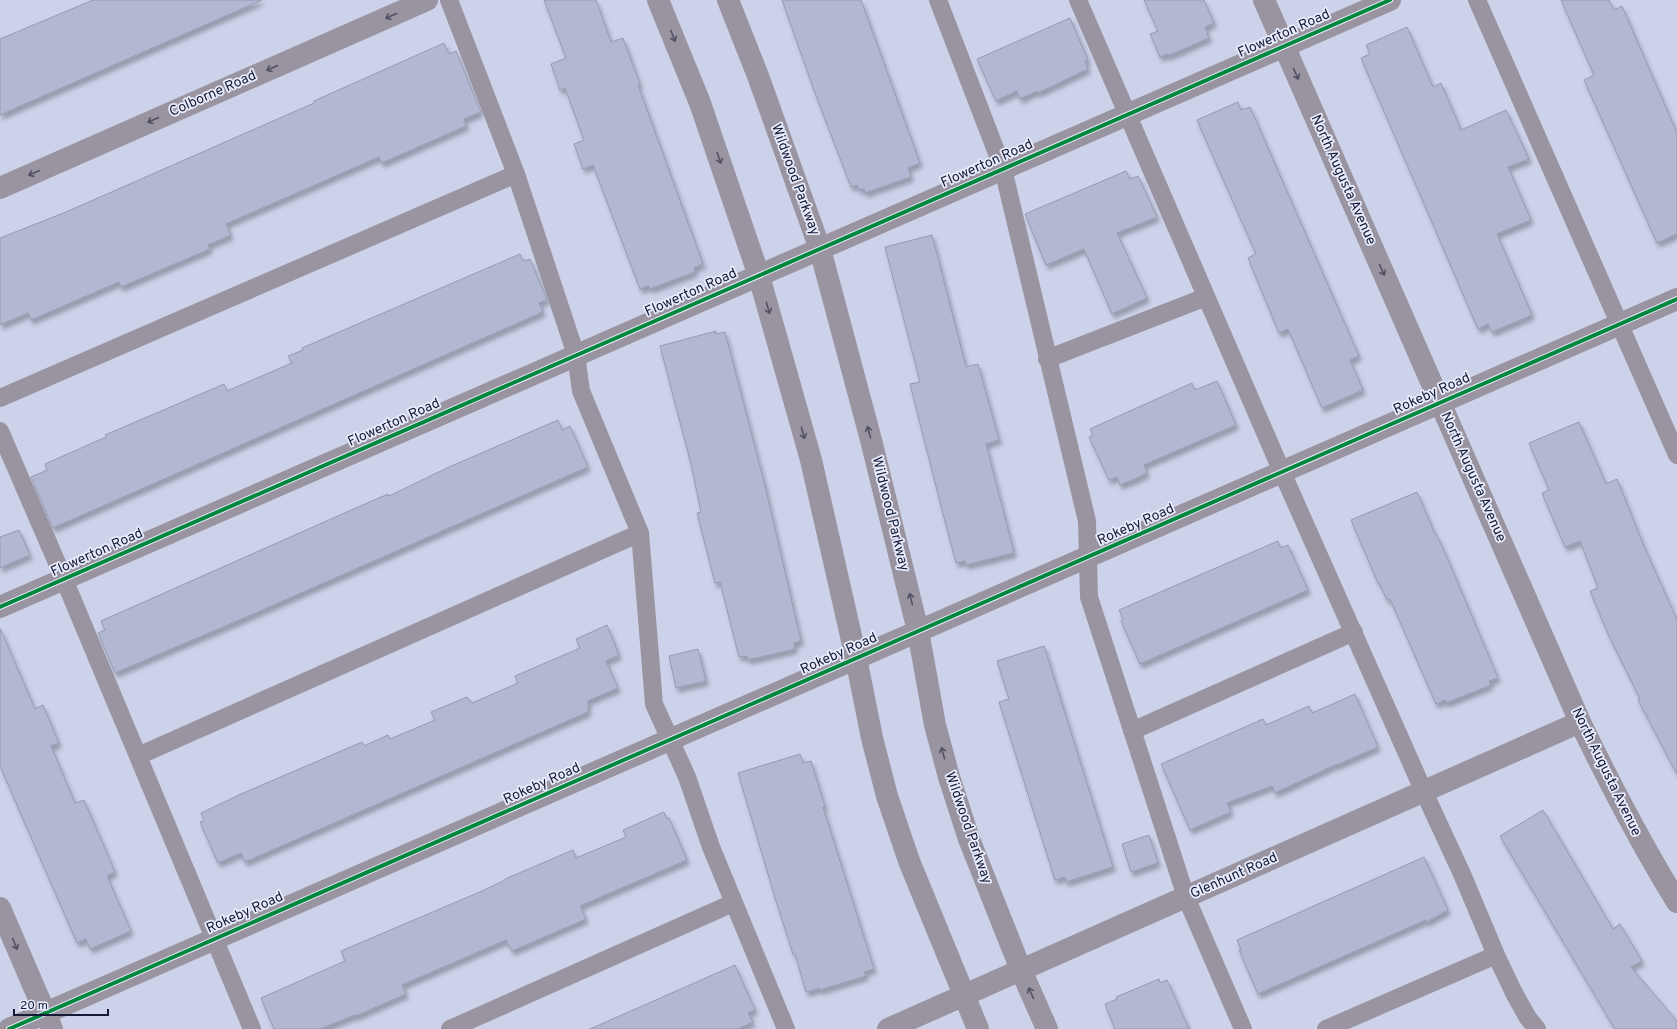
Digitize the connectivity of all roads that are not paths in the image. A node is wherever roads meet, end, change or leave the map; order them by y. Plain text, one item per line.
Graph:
1 (427, 0) edge
2 (449, 0) edge
3 (658, 0) edge
4 (728, 0) edge
5 (938, 0) edge
6 (1078, 0) edge
7 (1264, 0) edge
8 (1390, 0) edge
9 (1478, 0) edge
10 (1284, 46) junction
11 (1127, 115) junction
12 (1003, 169) junction
13 (516, 174) junction
14 (0, 188) edge
15 (820, 249) junction
16 (759, 276) junction
17 (1206, 297) junction
18 (1677, 299) edge
19 (1618, 324) junction
20 (576, 355) junction
21 (1047, 359) junction
22 (0, 398) edge
23 (1441, 402) junction
24 (0, 430) edge
25 (1677, 455) edge
26 (1282, 472) junction
27 (640, 533) junction
28 (1088, 558) junction
29 (64, 579) junction
30 (0, 607) edge
31 (918, 631) junction
32 (1354, 632) junction
33 (856, 658) junction
34 (1580, 722) junction
35 (1132, 731) junction
36 (670, 740) junction
37 (138, 756) junction
38 (1424, 792) junction
39 (1186, 897) junction
40 (1677, 902) edge
41 (733, 903) junction
42 (0, 908) edge
43 (213, 939) junction
44 (1496, 955) junction
45 (1021, 970) junction
46 (964, 995) junction
47 (49, 1021) edge
48 (9, 1029) edge
49 (252, 1029) edge
50 (450, 1029) edge
51 (786, 1029) edge
52 (888, 1029) edge
53 (978, 1029) edge
54 (1047, 1029) edge
55 (1243, 1029) edge
56 (1326, 1029) edge
57 (1537, 1029) edge

1 -> 14 street, Colborne Road
2 - 13 lane
3 -> 16 street
4 - 15 street, Wildwood Parkway
5 - 12 lane
6 - 11 lane
7 - 10 street, North Augusta Avenue
8 - 10 street, Flowerton Road
9 - 19 lane
10 - 11 street, Flowerton Road
10 -> 23 street, North Augusta Avenue
11 - 12 street, Flowerton Road
11 - 17 lane
12 - 15 street, Flowerton Road
12 - 21 lane
13 - 20 lane
13 - 22 lane
15 - 16 street, Flowerton Road
31 -> 15 street, Wildwood Parkway
16 - 20 street, Flowerton Road
16 -> 33 street
17 - 21 lane
17 - 26 lane
18 - 19 street, Rokeby Road
19 - 23 street, Rokeby Road
19 - 25 lane
20 - 27 lane
20 - 29 street, Flowerton Road
21 - 28 lane
23 - 26 street, Rokeby Road
23 - 34 street, North Augusta Avenue
24 - 29 lane
26 - 28 street, Rokeby Road
26 - 32 lane
27 - 36 lane
27 - 37 lane
28 - 31 street, Rokeby Road
28 - 35 lane
29 - 30 street, Flowerton Road
29 - 37 lane
31 - 33 street, Rokeby Road
45 -> 31 street, Wildwood Parkway
32 - 35 lane
32 - 38 lane
33 - 36 street, Rokeby Road
33 - 46 street
34 - 38 street, Glenhunt Road
34 - 40 street, North Augusta Avenue
35 - 39 lane
36 - 41 lane
36 - 43 street, Rokeby Road
37 - 43 lane
38 - 39 street, Glenhunt Road
38 - 44 lane
39 - 45 street, Glenhunt Road
39 - 55 lane
41 - 50 lane
41 - 51 lane
42 -> 47 street
43 - 47 street, Rokeby Road
43 - 49 lane
44 - 56 lane
44 - 57 lane
45 - 46 street, Glenhunt Road
54 -> 45 street, Wildwood Parkway
46 - 52 street, Glenhunt Road
46 - 53 street
47 - 48 street, Rokeby Road

